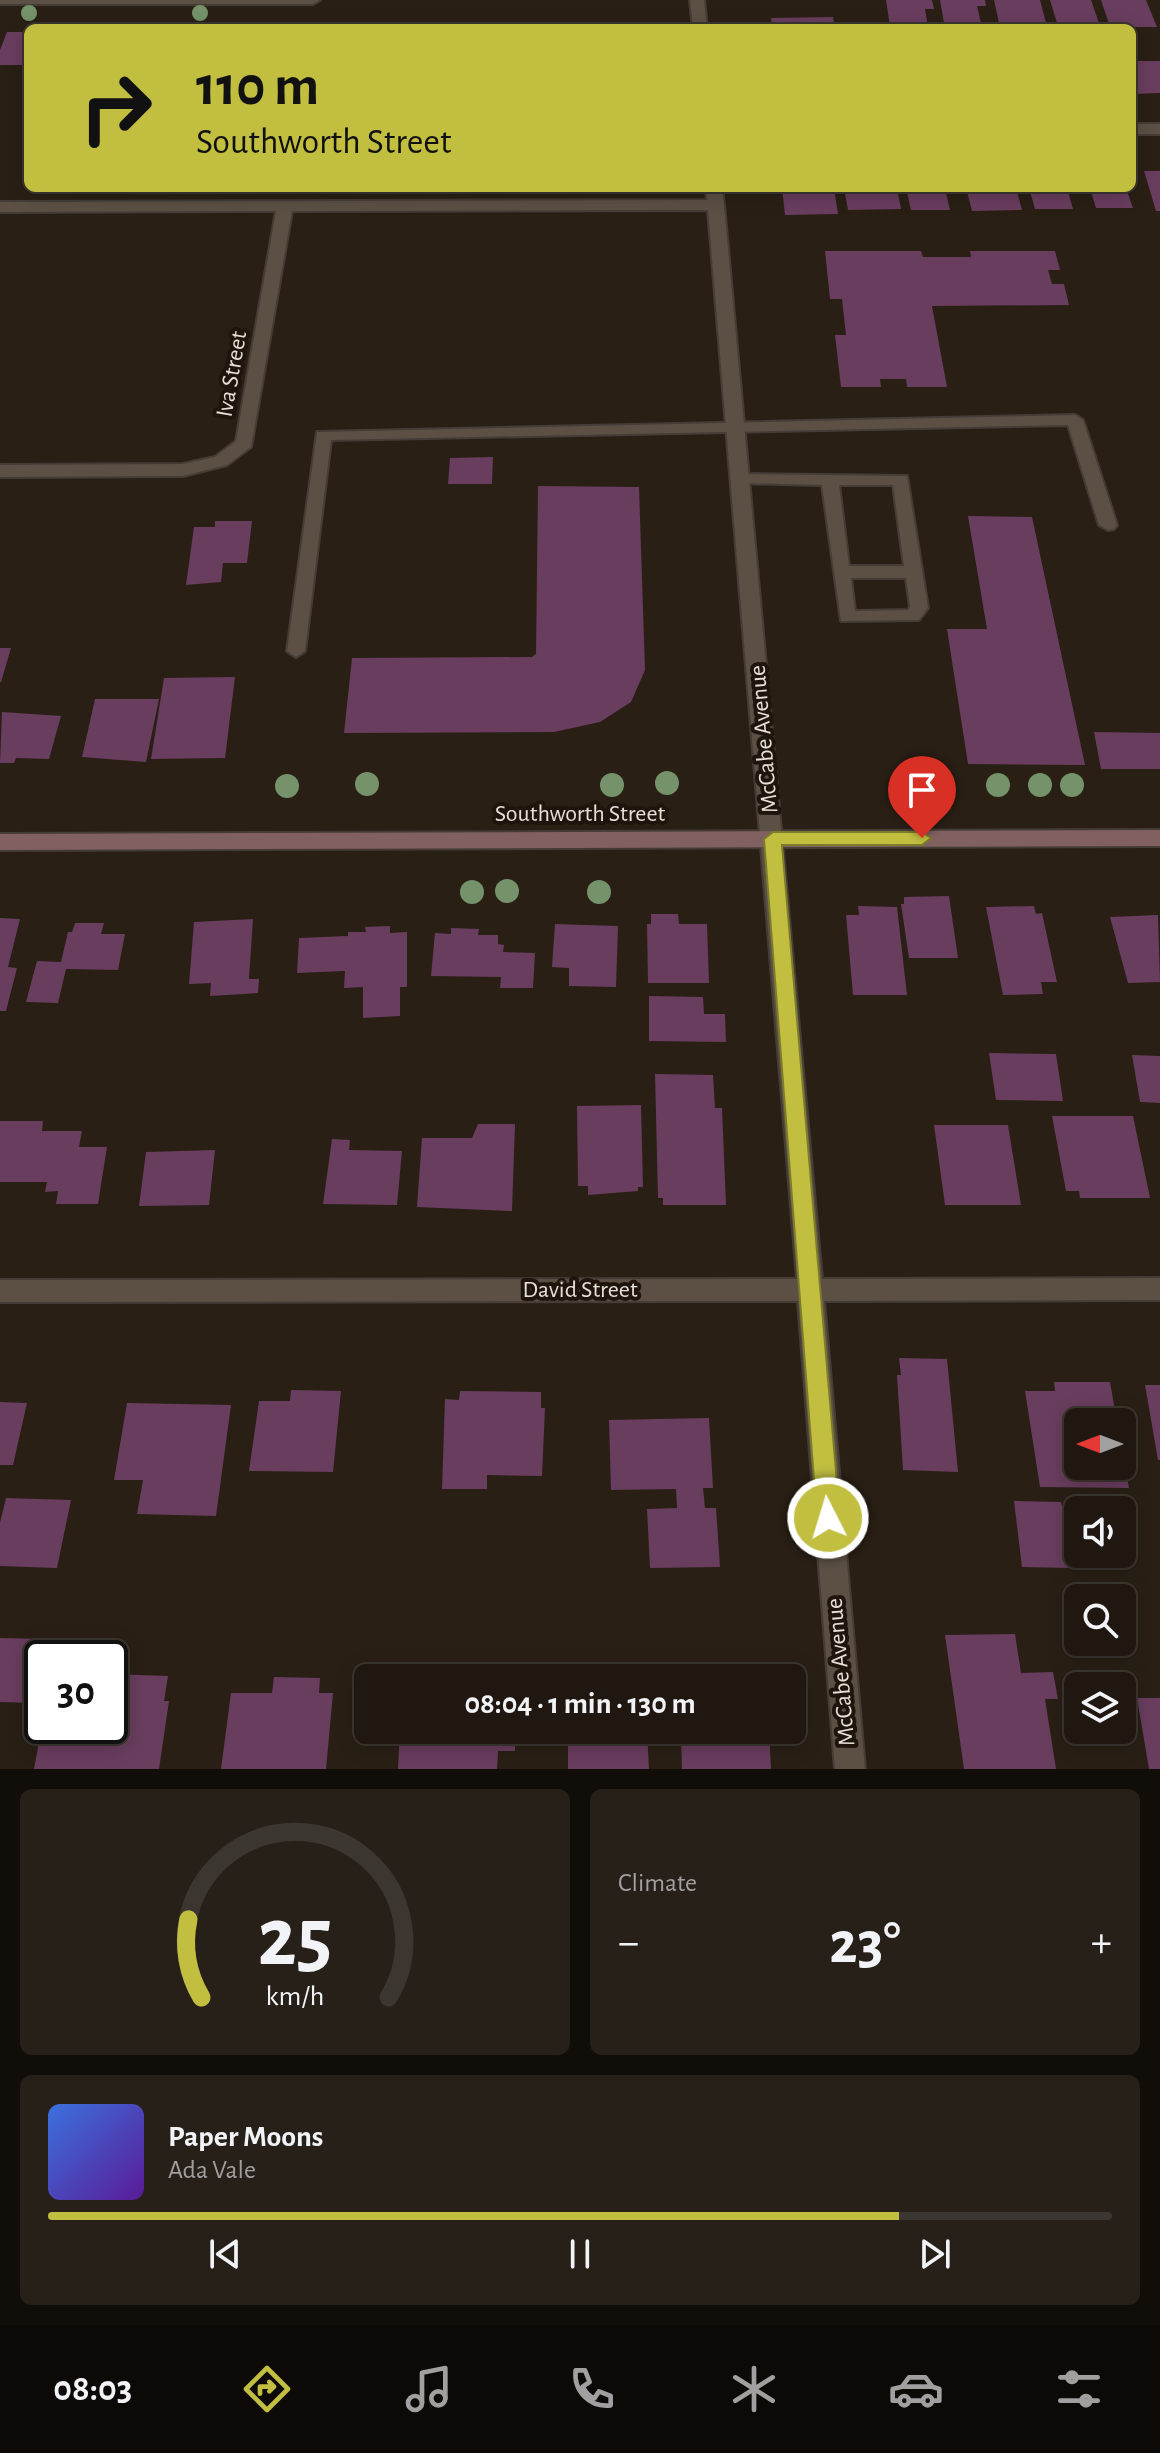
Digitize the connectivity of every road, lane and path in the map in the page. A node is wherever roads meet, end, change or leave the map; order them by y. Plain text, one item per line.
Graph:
1 (0, 0) edge
2 (313, 0) edge
3 (697, 0) edge
4 (700, 24) edge
5 (1136, 129) edge
6 (1160, 129) edge
7 (715, 196) edge
8 (285, 206) junction
9 (0, 207) edge
10 (736, 429) junction
11 (0, 471) edge
12 (741, 479) junction
13 (830, 480) junction
14 (1108, 525) dead end
15 (841, 572) junction
16 (914, 572) junction
17 (296, 651) dead end
18 (1160, 838) edge
19 (773, 839) junction
20 (0, 842) edge
21 (808, 1289) junction
22 (1160, 1289) edge
23 (0, 1291) edge
24 (850, 1769) edge

1 - 2 street
3 - 4 street
5 - 6 street
7 - 8 street
7 - 10 street, McCabe Avenue
8 - 9 street
8 - 11 street, Iva Street
10 - 12 street, McCabe Avenue
10 - 14 lane
10 - 17 lane
12 - 13 lane
12 - 19 street, McCabe Avenue
13 - 15 lane
13 - 16 lane
15 - 16 lane
15 - 16 lane
18 - 19 main road, Southworth Street
19 - 20 main road, Southworth Street
19 - 21 street, McCabe Avenue
21 - 22 street, David Street
21 - 23 street, David Street
21 - 24 street, McCabe Avenue

